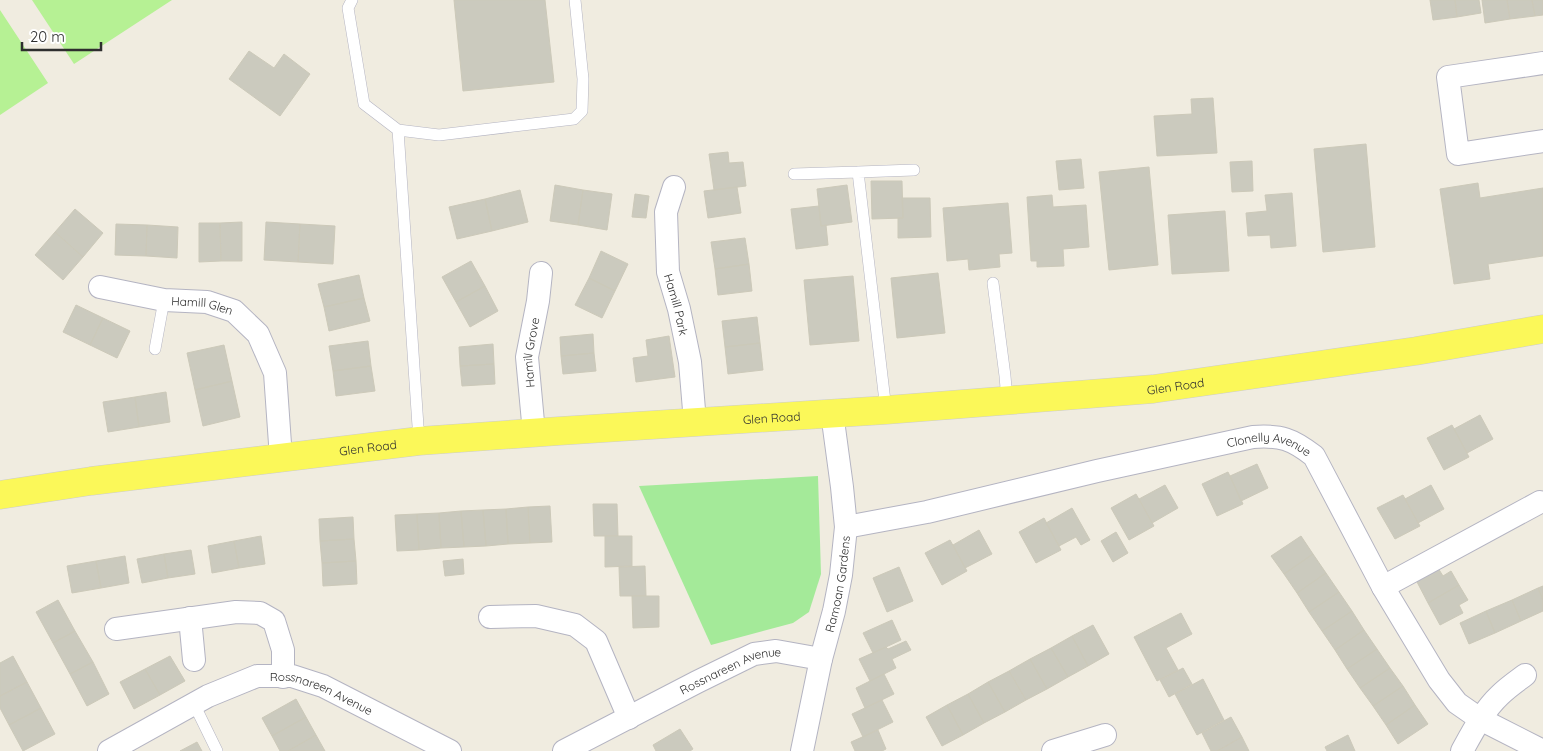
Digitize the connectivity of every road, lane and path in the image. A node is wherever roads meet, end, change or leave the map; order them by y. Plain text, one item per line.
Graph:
1 (352, 0) edge
2 (575, 0) edge
3 (1543, 63) edge
4 (398, 130) junction
5 (1543, 141) edge
6 (914, 170) dead end
7 (858, 172) junction
8 (794, 174) dead end
9 (674, 187) dead end
10 (541, 273) dead end
11 (993, 283) dead end
12 (100, 287) dead end
13 (164, 300) junction
14 (1543, 329) edge
15 (155, 349) dead end
16 (1007, 400) junction
17 (886, 410) junction
18 (832, 413) junction
19 (694, 422) junction
20 (534, 433) junction
21 (419, 441) junction
22 (281, 458) junction
23 (0, 495) edge
24 (1540, 502) dead end
25 (846, 528) junction
26 (1383, 587) junction
27 (490, 617) dead end
28 (190, 618) junction
29 (116, 629) dead end
30 (194, 660) dead end
31 (821, 660) junction
32 (1526, 675) dead end
33 (283, 677) junction
34 (194, 704) junction
35 (629, 718) junction
36 (1480, 719) junction
37 (1106, 735) dead end
38 (109, 751) edge
39 (217, 751) edge
40 (450, 751) edge
41 (564, 751) edge
42 (802, 751) edge
43 (1053, 751) edge
44 (1462, 751) edge
45 (1543, 751) edge

1 - 4 lane
2 - 4 lane
3 - 5 street
4 - 21 lane
6 - 7 lane
7 - 8 lane
7 - 17 lane
9 - 19 street, Hamill Park
10 - 20 street, Hamill Grove
11 - 16 lane
12 - 13 street, Hamill Glen
13 - 15 lane
13 - 22 street, Hamill Glen
14 - 16 main road, Glen Road
16 - 17 main road, Glen Road
17 - 18 main road, Glen Road
18 - 19 main road, Glen Road
18 - 25 street, Ramoan Gardens
19 - 20 main road, Glen Road
20 - 21 main road, Glen Road
21 - 22 main road, Glen Road
22 - 23 main road, Glen Road
24 - 26 street
25 - 26 street, Clonelly Avenue
25 - 31 street, Ramoan Gardens
26 - 36 street, Clonelly Avenue
27 - 35 street
28 - 29 street
28 - 30 street
28 - 33 street
31 - 35 street, Rossnareen Avenue
31 - 42 street, Ramoan Gardens
32 - 36 street
33 - 34 street, Rossnareen Avenue
33 - 40 street, Rossnareen Avenue
34 - 38 street, Rossnareen Avenue
34 - 39 lane
35 - 41 street, Rossnareen Avenue
36 - 44 street
36 - 45 street, Clonelly Avenue
37 - 43 street

